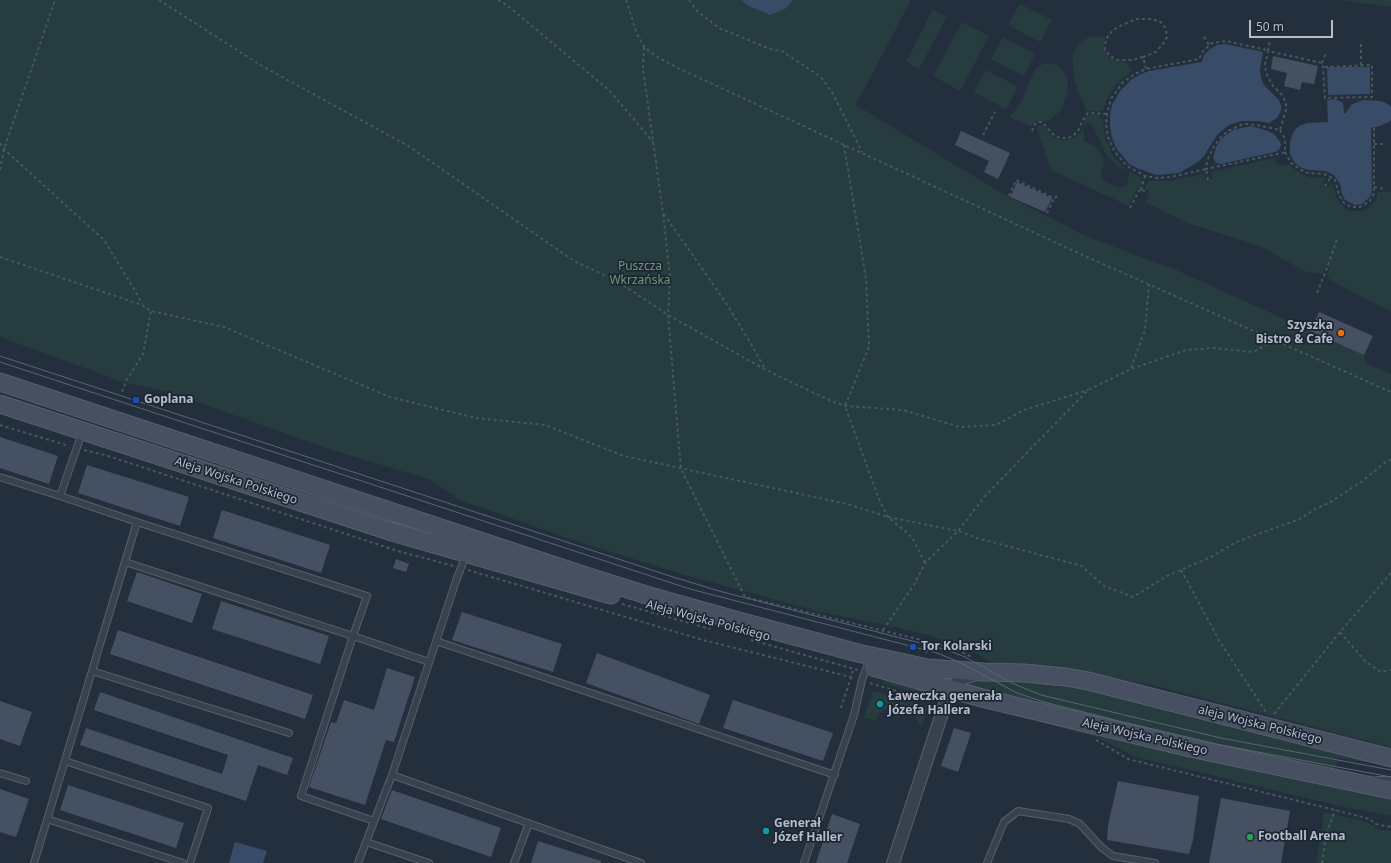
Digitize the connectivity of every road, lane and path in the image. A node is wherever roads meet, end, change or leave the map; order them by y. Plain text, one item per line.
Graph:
1 (55, 0) edge
2 (159, 0) edge
3 (498, 0) edge
4 (626, 0) edge
5 (689, 0) edge
6 (1204, 37) dead end
7 (1270, 40) dead end
8 (1361, 44) dead end
9 (1209, 45) junction
10 (644, 47) junction
11 (1268, 50) junction
12 (1326, 53) dead end
13 (1143, 57) junction
14 (1322, 65) junction
15 (1361, 65) junction
16 (1146, 69) junction
17 (995, 112) dead end
18 (1106, 114) junction
19 (1374, 128) dead end
20 (1280, 130) junction
21 (1032, 131) dead end
22 (983, 135) dead end
23 (654, 142) junction
24 (0, 143) edge
25 (1374, 144) junction
26 (1385, 144) dead end
27 (844, 145) junction
28 (4, 149) junction
29 (1285, 152) junction
30 (862, 153) junction
31 (1206, 169) junction
32 (0, 170) edge
33 (1145, 176) junction
34 (1331, 177) junction
35 (1208, 180) dead end
36 (1325, 186) dead end
37 (1034, 188) junction
38 (1374, 188) junction
39 (1385, 189) dead end
40 (1141, 190) junction
41 (1148, 193) dead end
42 (1009, 196) dead end
43 (1058, 196) dead end
44 (1054, 198) junction
45 (1028, 204) dead end
46 (1130, 208) dead end
47 (663, 213) junction
48 (1047, 213) dead end
49 (1336, 239) dead end
50 (0, 257) edge
51 (1149, 284) junction
52 (1317, 293) dead end
53 (142, 305) junction
54 (151, 311) junction
55 (668, 315) junction
56 (1274, 340) junction
57 (1131, 369) junction
58 (766, 370) junction
59 (0, 382) edge
60 (1088, 390) junction
61 (122, 392) dead end
62 (1391, 392) edge
63 (0, 404) edge
64 (845, 406) junction
65 (90, 411) junction
66 (82, 431) junction
67 (1391, 460) edge
68 (681, 469) junction
69 (0, 477) edge
70 (60, 496) junction
71 (395, 512) junction
72 (888, 518) junction
73 (137, 522) junction
74 (389, 531) junction
75 (958, 531) junction
76 (472, 538) junction
77 (466, 554) junction
78 (125, 562) junction
79 (925, 563) junction
80 (1180, 570) junction
81 (1391, 573) edge
82 (883, 630) junction
83 (1340, 632) junction
84 (353, 636) junction
85 (436, 641) junction
86 (925, 661) junction
87 (429, 662) junction
88 (864, 667) junction
89 (1391, 670) edge
90 (92, 671) junction
91 (983, 672) junction
92 (851, 677) junction
93 (950, 689) junction
94 (1130, 691) joint
95 (932, 702) dead end
96 (841, 708) dead end
97 (1266, 713) dead end
98 (1270, 719) dead end
99 (289, 733) dead end
100 (1094, 739) dead end
101 (1391, 758) edge
102 (65, 761) junction
103 (0, 773) edge
104 (392, 775) junction
105 (834, 775) junction
106 (1341, 780) junction
107 (1391, 780) edge
108 (26, 781) dead end
109 (1391, 790) edge
110 (1335, 810) junction
111 (47, 819) junction
112 (374, 821) junction
113 (529, 823) junction
114 (1391, 826) edge
115 (366, 842) junction
116 (34, 863) edge
117 (183, 863) edge
118 (190, 863) edge
119 (358, 863) edge
120 (429, 863) edge
121 (514, 863) edge
122 (641, 863) edge
123 (804, 863) edge
124 (893, 863) edge
125 (987, 863) edge
126 (1155, 863) edge
127 (1322, 863) edge

1 - 28 path
2 - 55 path
3 - 23 path
4 - 10 path
5 - 30 path
6 - 9 path
7 - 11 path
8 - 15 path
9 - 11 path
9 - 16 path
10 - 23 path
10 - 27 path
11 - 14 path
11 - 20 path
12 - 14 path
13 - 13 path
13 - 16 path
14 - 15 path
14 - 15 path
16 - 18 path
17 - 22 path
18 - 21 path
18 - 33 path
19 - 25 path
20 - 29 path
20 - 31 path
23 - 47 path
24 - 28 path
25 - 26 path
25 - 38 path
27 - 30 path
27 - 64 path
28 - 32 path
28 - 53 path
29 - 31 path
29 - 34 path
30 - 51 path
31 - 33 path
31 - 35 path
33 - 40 path
34 - 36 path
34 - 38 path
37 - 42 path
37 - 44 path
37 - 45 path
38 - 39 path
40 - 41 path
40 - 46 path
43 - 44 path
44 - 48 path
47 - 55 path
47 - 58 path
49 - 52 path
50 - 53 path
51 - 56 path
51 - 57 path
53 - 54 path
54 - 61 path
54 - 68 path
55 - 58 path
55 - 68 path
56 - 57 path
56 - 62 path
57 - 60 path
58 - 64 path
59 - 65 main road, Aleja Wojska Polskiego
60 - 64 path
60 - 75 path
63 - 66 main road, Aleja Wojska Polskiego
64 - 72 path
65 - 66 street
65 - 71 main road, Aleja Wojska Polskiego
66 - 70 lane
66 - 74 main road, Aleja Wojska Polskiego
67 - 80 path
68 - 72 path
68 - 82 path
69 - 70 lane
70 - 73 lane
71 - 74 street
71 - 76 main road, Aleja Wojska Polskiego
72 - 75 path
72 - 79 path
73 - 78 lane
73 - 84 lane
74 - 77 main road, Aleja Wojska Polskiego
75 - 79 path
75 - 80 path
76 - 77 street
76 - 88 main road, Aleja Wojska Polskiego
77 - 85 lane
77 - 88 main road, Aleja Wojska Polskiego
78 - 84 lane
78 - 90 lane
79 - 82 path
80 - 97 path
81 - 83 path
82 - 86 path
83 - 89 path
83 - 98 path
84 - 87 lane
84 - 112 lane
85 - 87 lane
85 - 105 lane
86 - 88 main road, Aleja Wojska Polskiego
86 - 91 main road, Aleja Wojska Polskiego
86 - 93 street, Aleja Wojska Polskiego
87 - 104 lane
88 - 92 path
88 - 92 path
88 - 93 main road, Aleja Wojska Polskiego
88 - 95 path
88 - 105 lane
90 - 99 lane
90 - 102 lane
91 - 93 street, Aleja Wojska Polskiego
91 - 94 main road, Aleja Wojska Polskiego
92 - 96 path
93 - 106 main road, Aleja Wojska Polskiego
93 - 124 street
94 - 101 main road, aleja Wojska Polskiego
100 - 110 path
102 - 111 lane
102 - 118 lane
103 - 108 lane
104 - 112 lane
104 - 113 lane
105 - 123 lane
106 - 107 lane
106 - 109 main road
110 - 114 path
110 - 127 path
111 - 116 lane
111 - 117 lane
112 - 115 lane
113 - 121 lane
113 - 122 lane
115 - 119 lane
115 - 120 lane
125 - 126 lane

